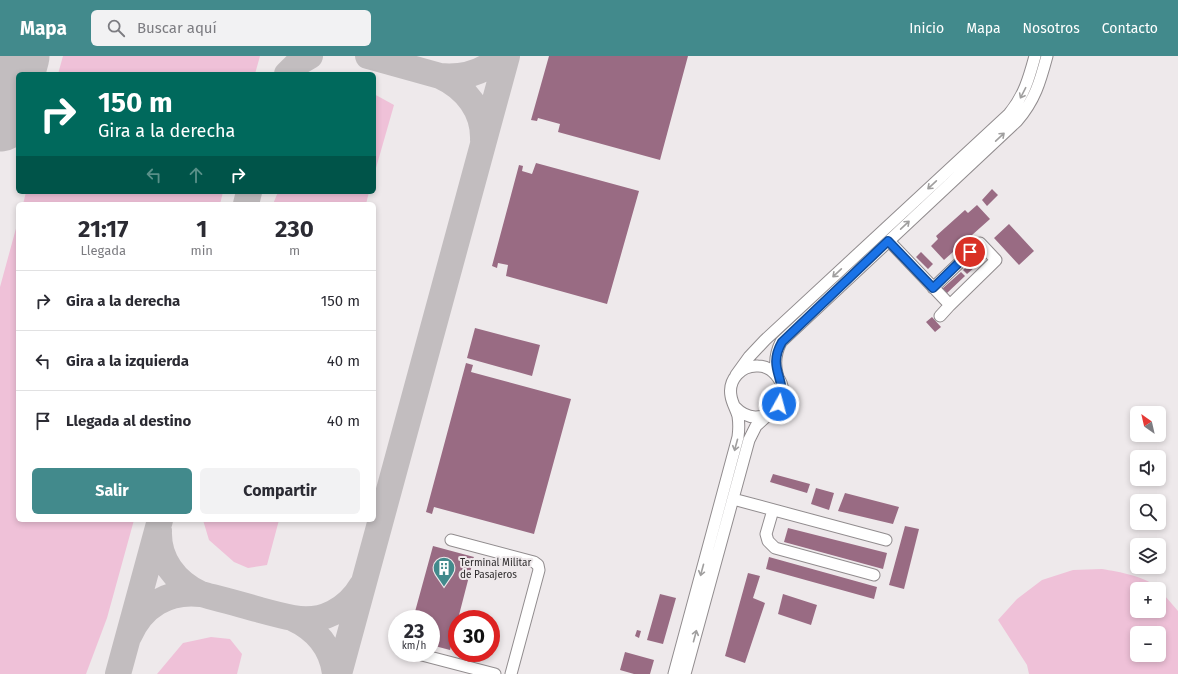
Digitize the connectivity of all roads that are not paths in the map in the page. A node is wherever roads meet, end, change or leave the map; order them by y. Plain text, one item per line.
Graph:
1 (1035, 56) edge
2 (1047, 56) edge
3 (888, 241) junction
4 (933, 288) junction
5 (950, 305) junction
6 (940, 316) dead end
7 (736, 375) junction
8 (778, 377) junction
9 (735, 407) junction
10 (769, 414) junction
11 (733, 499) junction
12 (773, 510) junction
13 (451, 540) dead end
14 (886, 540) dead end
15 (874, 576) dead end
16 (440, 660) edge
17 (495, 674) edge
18 (511, 674) edge
19 (674, 674) edge
20 (685, 674) edge

1 -> 7 street
3 -> 2 street
3 - 4 street
3 - 8 street
4 - 5 street
4 - 5 street
5 - 6 street
7 - 8 street
7 - 9 street
8 - 10 street
9 - 10 street
9 -> 19 street
10 - 11 street
11 - 12 street
20 -> 11 street
12 - 14 street
12 - 15 street
13 - 18 street
16 - 17 street

